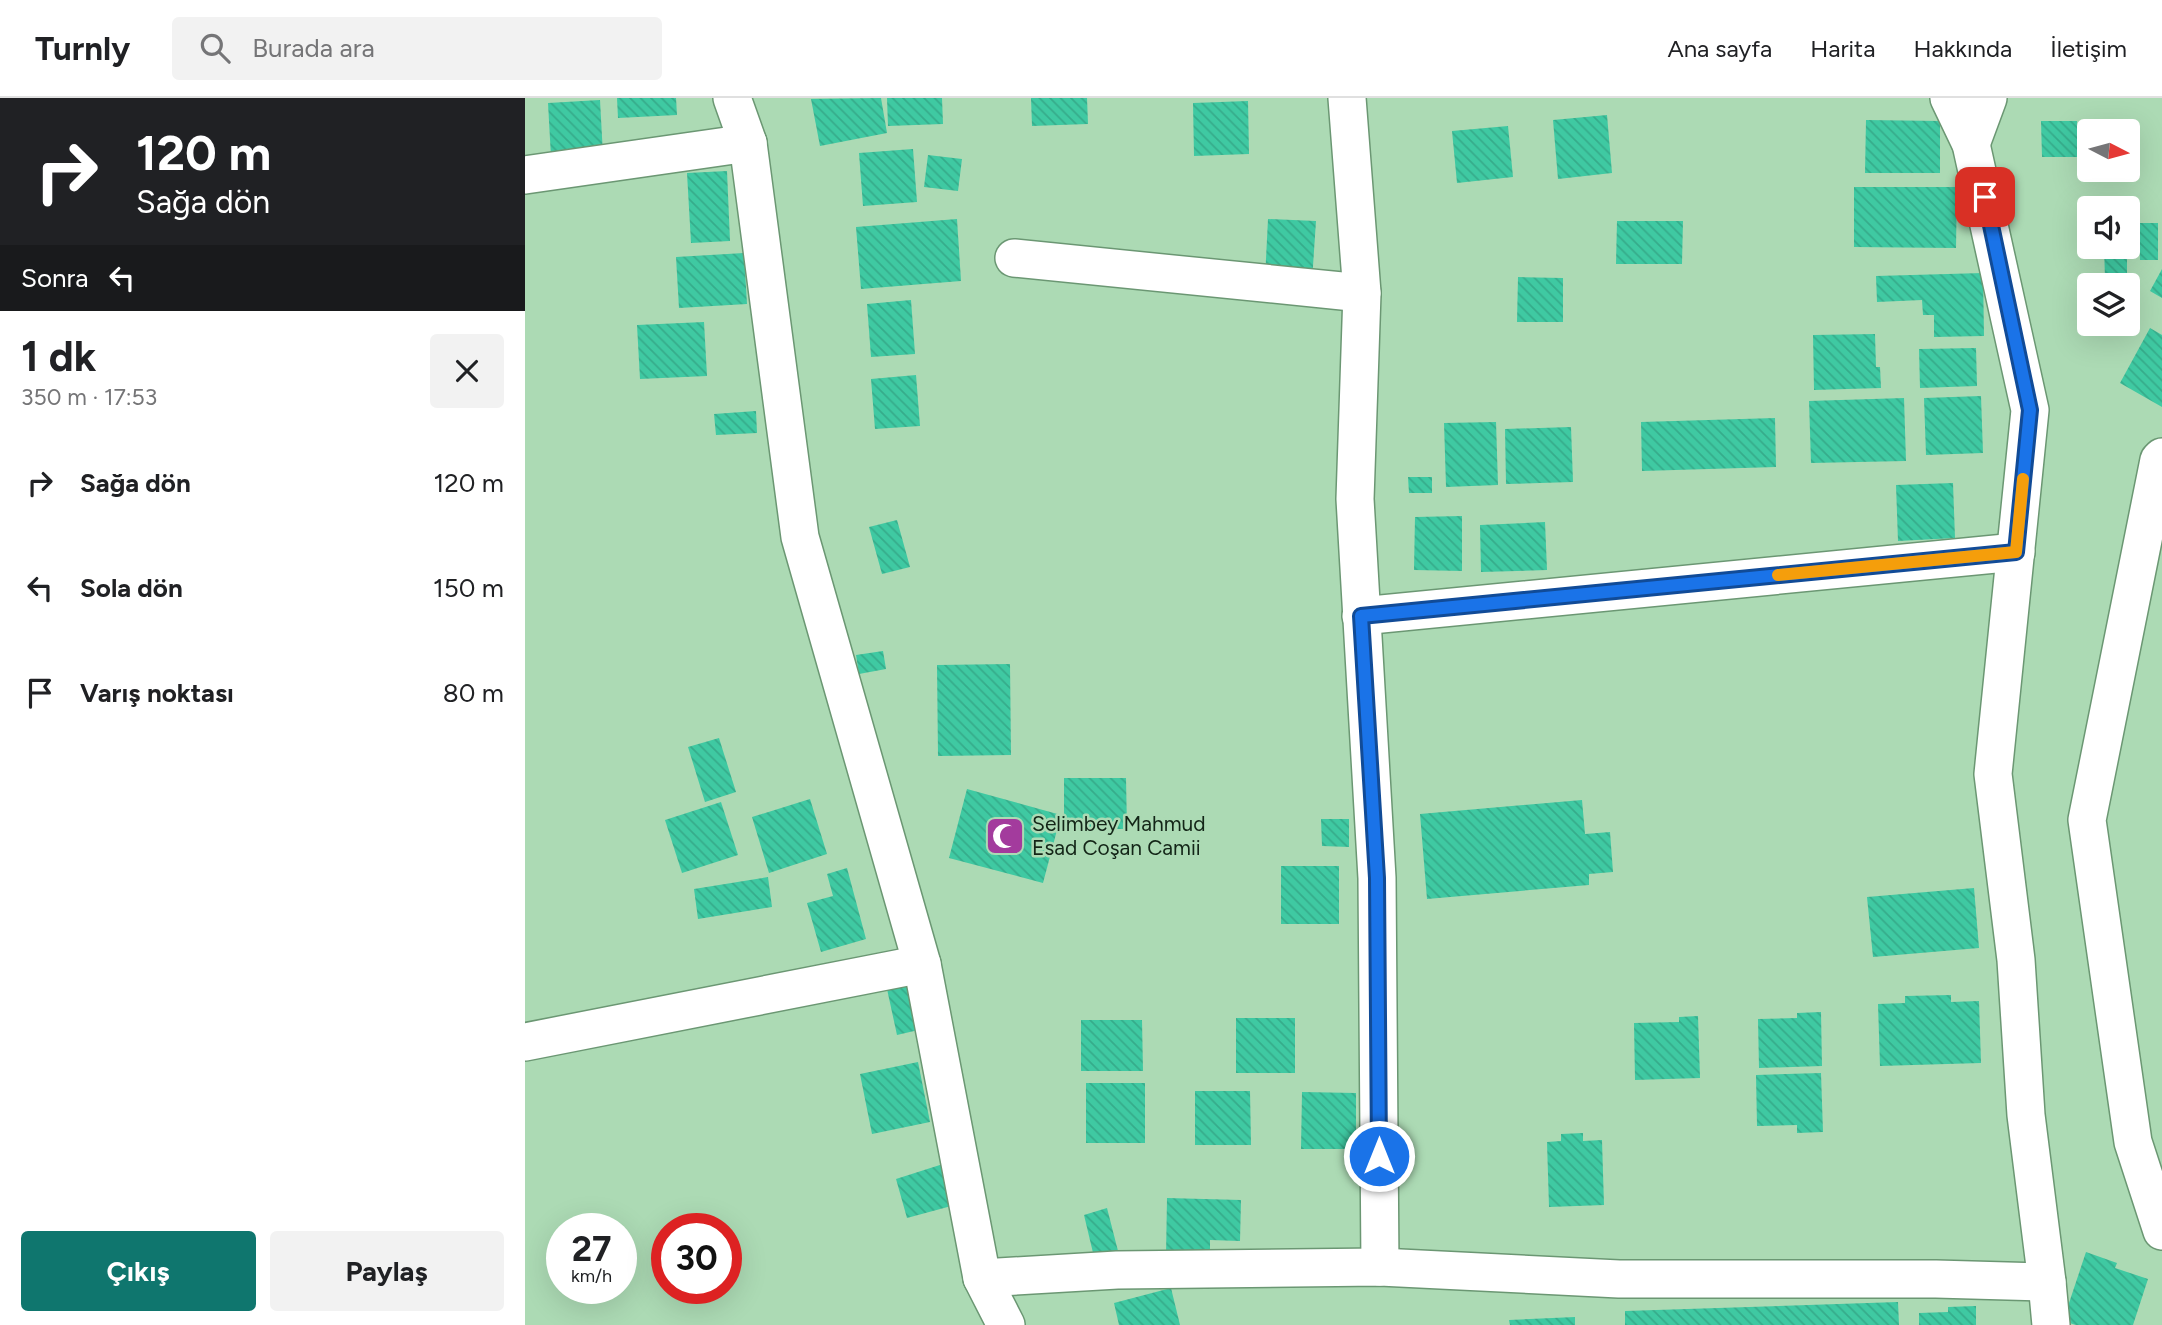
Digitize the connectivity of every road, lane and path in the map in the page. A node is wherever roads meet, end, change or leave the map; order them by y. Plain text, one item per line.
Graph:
1 (732, 98) edge
2 (1347, 98) edge
3 (1949, 98) edge
4 (1988, 98) edge
5 (748, 143) junction
6 (1971, 144) junction
7 (525, 175) edge
8 (1014, 258) dead end
9 (1362, 293) junction
10 (2162, 457) edge
11 (2016, 552) junction
12 (1361, 616) junction
13 (922, 964) junction
14 (525, 1042) edge
15 (2162, 1231) edge
16 (1380, 1268) junction
17 (982, 1278) junction
18 (2047, 1282) junction
19 (1006, 1325) edge
20 (2050, 1325) edge

1 - 5 street
2 - 9 street
3 - 6 street
4 - 6 street
5 - 7 street
5 - 13 street
6 - 11 street
8 - 9 street
9 - 12 street
10 - 15 street
11 - 12 street
11 - 18 street
12 - 16 street
13 - 14 street
13 - 17 street
16 - 17 street
16 - 18 street
17 - 19 street
18 - 20 street

